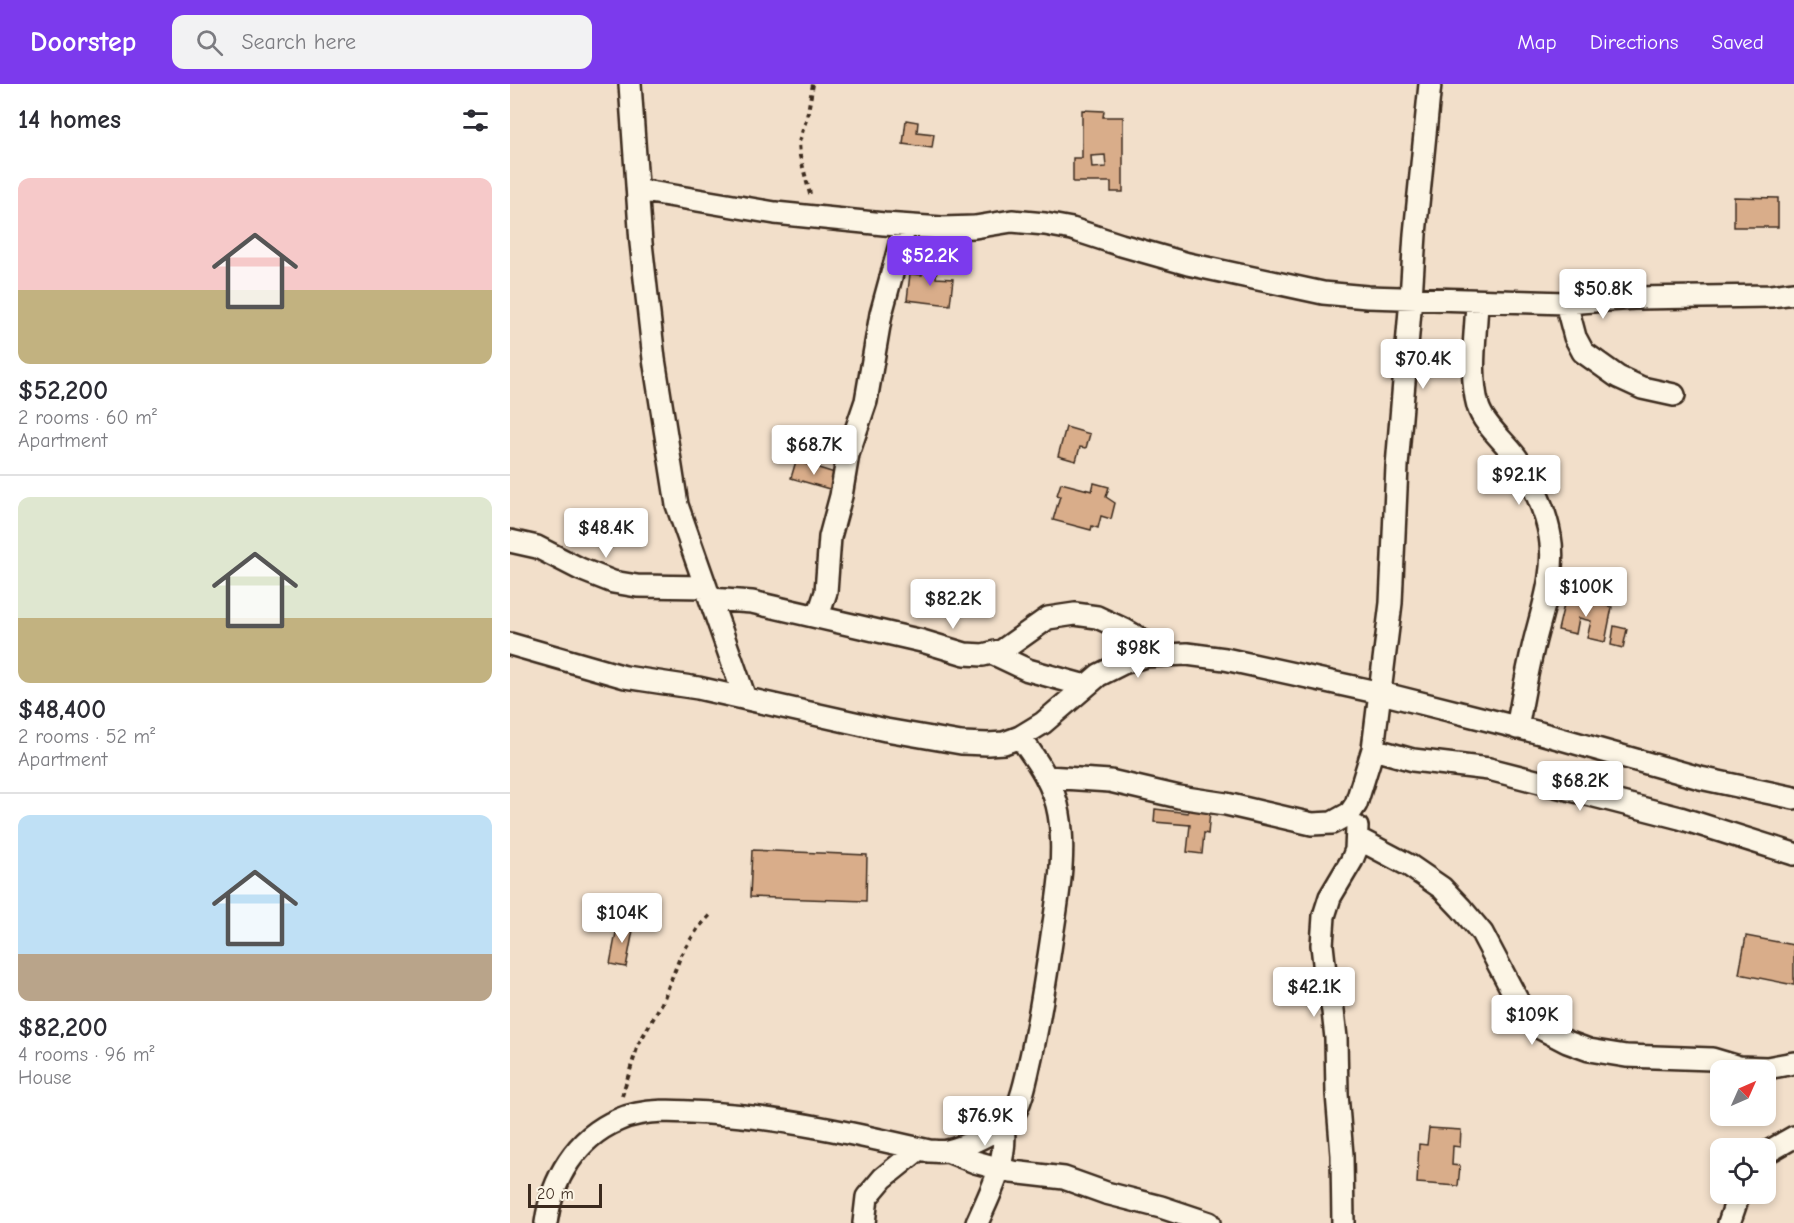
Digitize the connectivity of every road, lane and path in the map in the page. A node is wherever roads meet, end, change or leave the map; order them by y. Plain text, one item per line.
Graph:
1 (630, 84) edge
2 (813, 84) edge
3 (1430, 84) edge
4 (638, 190) junction
5 (816, 216) junction
6 (905, 226) junction
7 (1794, 293) edge
8 (1411, 298) junction
9 (1477, 302) junction
10 (1566, 303) junction
11 (1674, 395) dead end
12 (510, 541) edge
13 (708, 593) junction
14 (818, 616) junction
15 (510, 644) edge
16 (992, 653) junction
17 (1168, 654) junction
18 (1086, 686) junction
19 (1381, 693) junction
20 (745, 698) junction
21 (1517, 728) junction
22 (1020, 737) junction
23 (1373, 750) junction
24 (1047, 777) junction
25 (1794, 798) edge
26 (1350, 813) junction
27 (1357, 838) junction
28 (1794, 854) edge
29 (710, 915) dead end
30 (1794, 1063) edge
31 (618, 1120) junction
32 (1004, 1125) junction
33 (1794, 1137) edge
34 (1776, 1147) edge
35 (919, 1149) junction
36 (947, 1151) junction
37 (1000, 1169) junction
38 (1736, 1204) edge
39 (546, 1223) edge
40 (864, 1223) edge
41 (977, 1223) edge
42 (1209, 1223) edge
43 (1343, 1223) edge
44 (1729, 1223) edge

1 - 4 street
2 - 5 path
3 - 8 street
4 - 5 street
4 - 13 street
5 - 6 street
6 - 8 street
6 - 14 street
7 - 10 street
8 - 9 street
8 - 19 street
9 - 10 street
9 - 21 street
10 - 11 street
12 - 13 street
13 - 14 street
13 - 20 street
14 - 16 street
15 - 20 street
16 - 17 street
16 - 18 street
17 - 18 street
17 - 19 street
18 - 22 street
19 - 21 street
19 - 23 street
20 - 22 street
21 - 25 street
22 - 24 street
23 - 26 street
23 - 28 street
24 - 26 street
24 - 32 street
26 - 27 street
27 - 30 street
27 - 43 street
29 - 31 path
31 - 35 street
31 - 39 street
32 - 36 street
32 - 37 street
33 - 34 street
35 - 36 street
35 - 40 street
36 - 37 street
37 - 41 street
37 - 42 street
38 - 44 street

